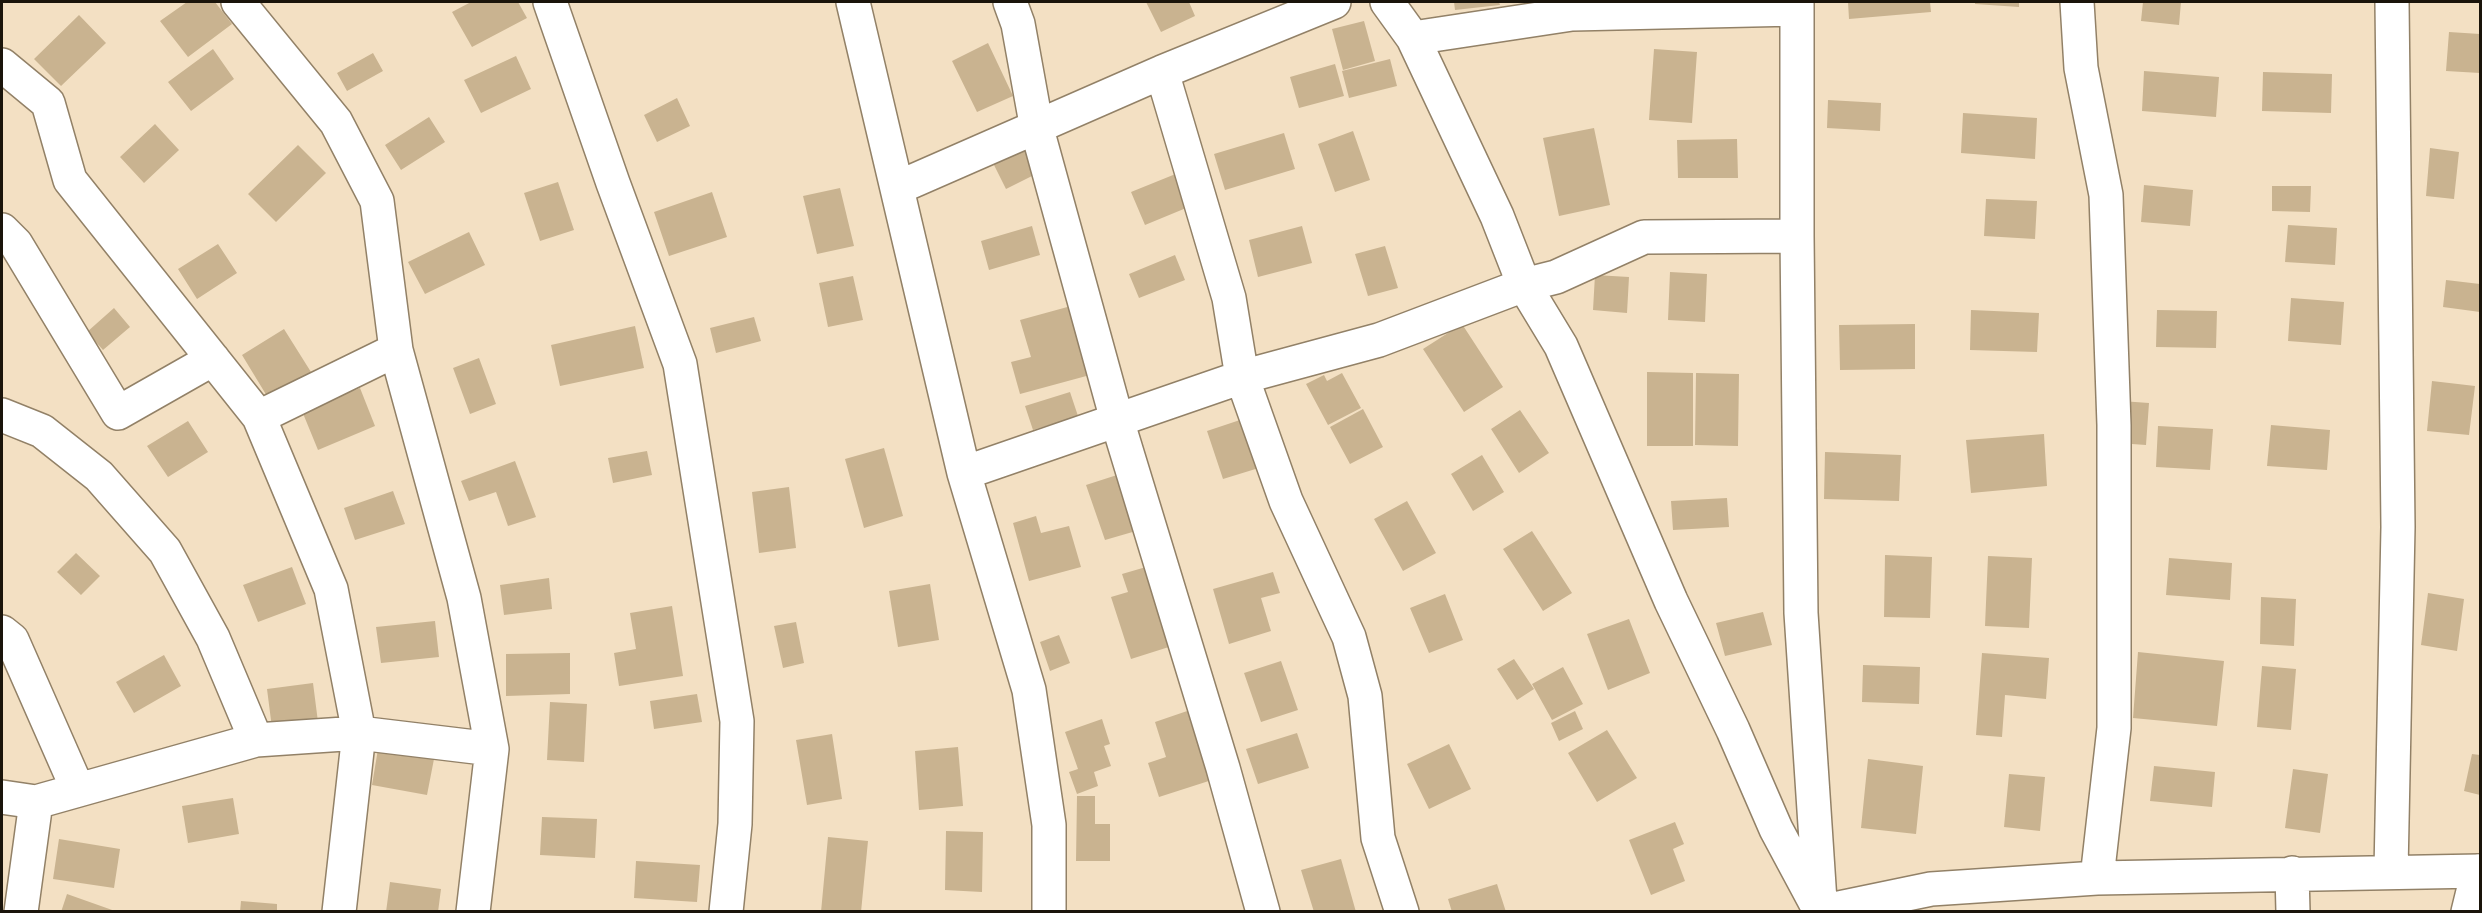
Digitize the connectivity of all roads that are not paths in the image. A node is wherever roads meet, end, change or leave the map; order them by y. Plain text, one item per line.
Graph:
1 (238, 2) edge
2 (550, 2) edge
3 (853, 2) edge
4 (1011, 2) edge
5 (1334, 2) edge
6 (1387, 2) edge
7 (2077, 2) edge
8 (2392, 2) edge
9 (1797, 5) edge
10 (1413, 38) junction
11 (2, 65) edge
12 (1162, 72) junction
13 (1036, 129) junction
14 (897, 188) junction
15 (2, 230) edge
16 (1797, 236) junction
17 (1524, 285) junction
18 (396, 350) junction
19 (213, 359) junction
20 (1242, 376) junction
21 (2, 415) edge
22 (259, 417) junction
23 (1116, 420) junction
24 (964, 473) junction
25 (2, 632) edge
26 (359, 733) junction
27 (256, 740) junction
28 (492, 749) junction
29 (78, 790) junction
30 (2, 796) edge
31 (36, 802) junction
32 (2391, 871) junction
33 (2479, 871) edge
34 (2292, 873) junction
35 (2097, 878) junction
36 (1820, 911) edge
37 (21, 912) edge
38 (339, 912) edge
39 (473, 912) edge
40 (726, 912) edge
41 (1049, 912) edge
42 (1263, 912) edge
43 (1402, 912) edge
44 (2292, 912) edge
45 (2468, 912) edge

1 - 18 street
2 - 40 street
3 - 14 street
4 - 13 street
5 - 12 street
6 - 10 street
7 - 35 street
8 - 32 street
9 - 10 street
9 - 16 street
10 - 17 street
11 - 19 street
12 - 13 street
12 - 20 street
13 - 14 street
13 - 23 street
14 - 24 street
15 - 19 street
16 - 17 street
16 - 36 street
17 - 20 street
17 - 36 street
18 - 22 street
18 - 28 street
19 - 22 street
20 - 23 street
20 - 43 street
21 - 27 street
22 - 26 street
23 - 24 street
23 - 42 street
24 - 41 street
25 - 29 street
26 - 27 street
26 - 28 street
26 - 38 street
27 - 29 street
28 - 39 street
29 - 31 street
30 - 31 street
31 - 37 street
32 - 33 street
32 - 34 street
33 - 45 street
34 - 35 street
34 - 44 street
35 - 36 street

